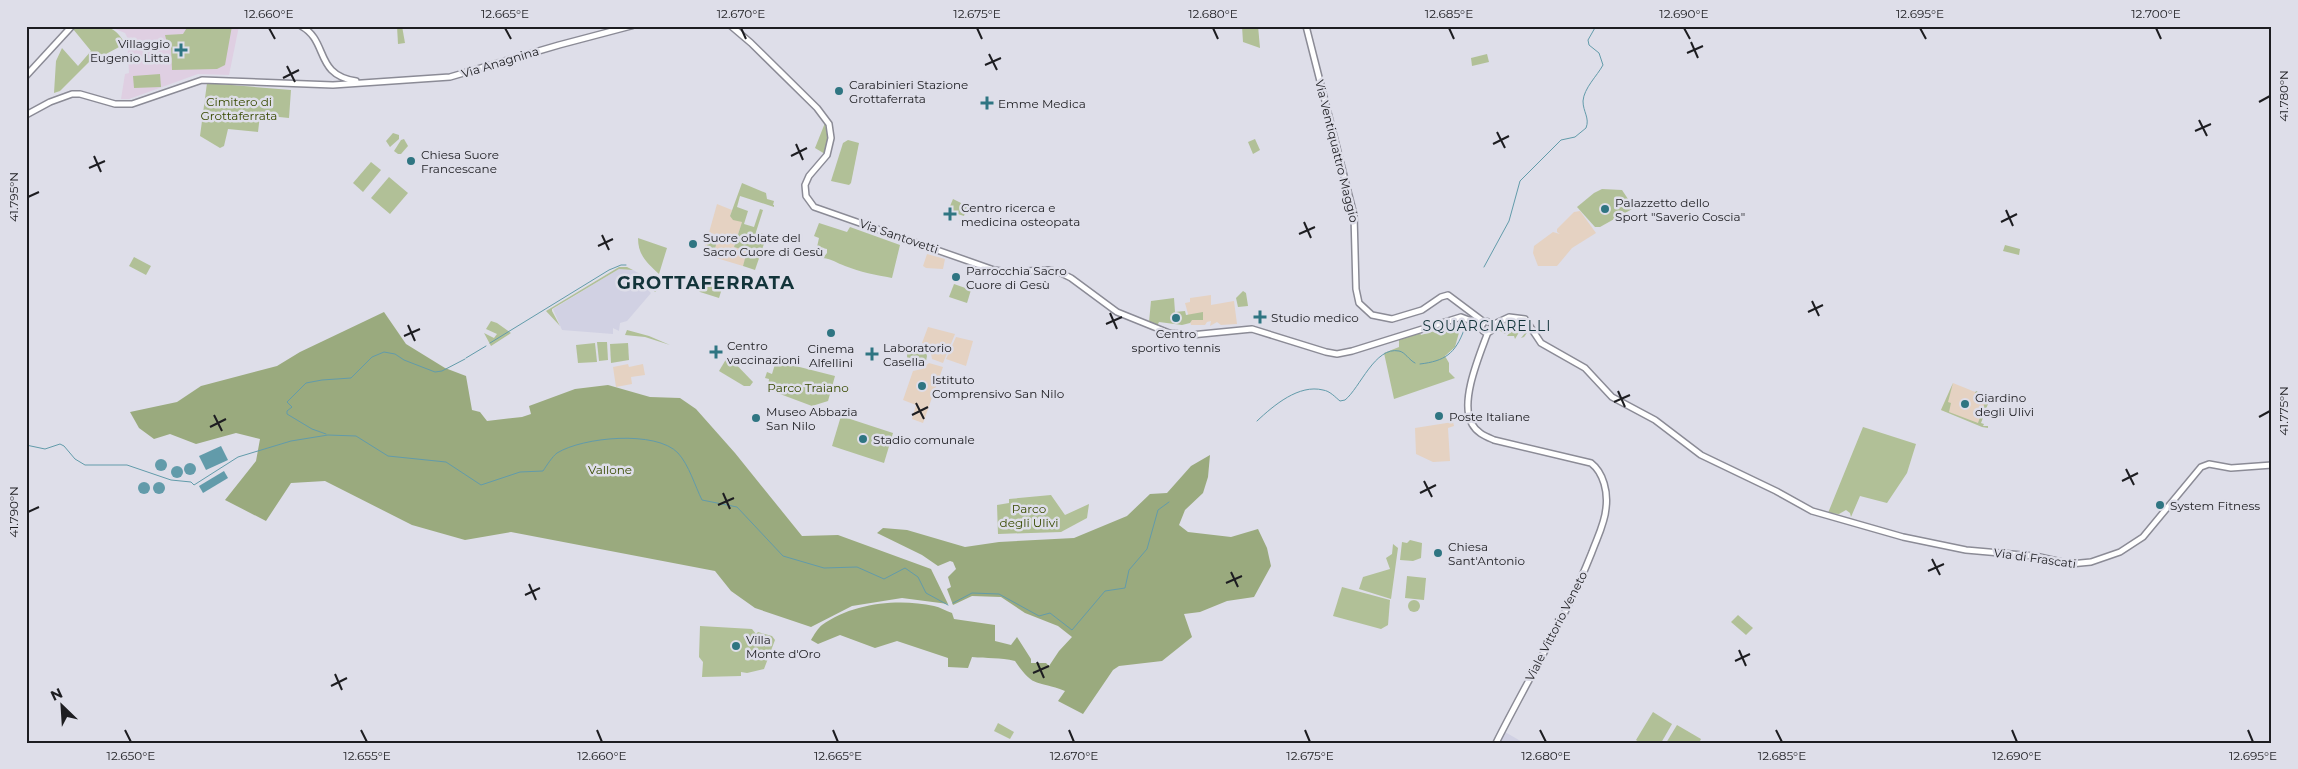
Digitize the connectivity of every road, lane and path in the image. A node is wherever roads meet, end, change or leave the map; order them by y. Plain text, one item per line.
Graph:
1 (72, 26) edge
2 (302, 26) edge
3 (616, 26) edge
4 (631, 26) edge
5 (731, 26) edge
6 (1306, 26) edge
7 (607, 32) junction
8 (26, 76) edge
9 (340, 78) junction
10 (366, 83) junction
11 (333, 85) junction
12 (26, 115) edge
13 (1483, 323) junction
14 (1492, 325) junction
15 (1488, 332) junction
16 (2272, 465) edge
17 (1496, 743) edge

1 - 8 main road
2 - 9 main road
3 - 7 main road
4 - 7 main road, Via Anagnina
5 - 13 main road, Via Santovetti
6 - 13 main road, Via Ventiquattro Maggio
7 - 10 main road, Via Anagnina
9 - 10 main road, Via Anagnina
9 - 11 main road
10 - 11 main road, Via Anagnina
11 - 12 main road, Via Anagnina
13 - 14 main road
13 - 15 main road
14 - 15 main road
14 - 16 main road, Via di Frascati
15 - 17 main road, Viale Vittorio Veneto

